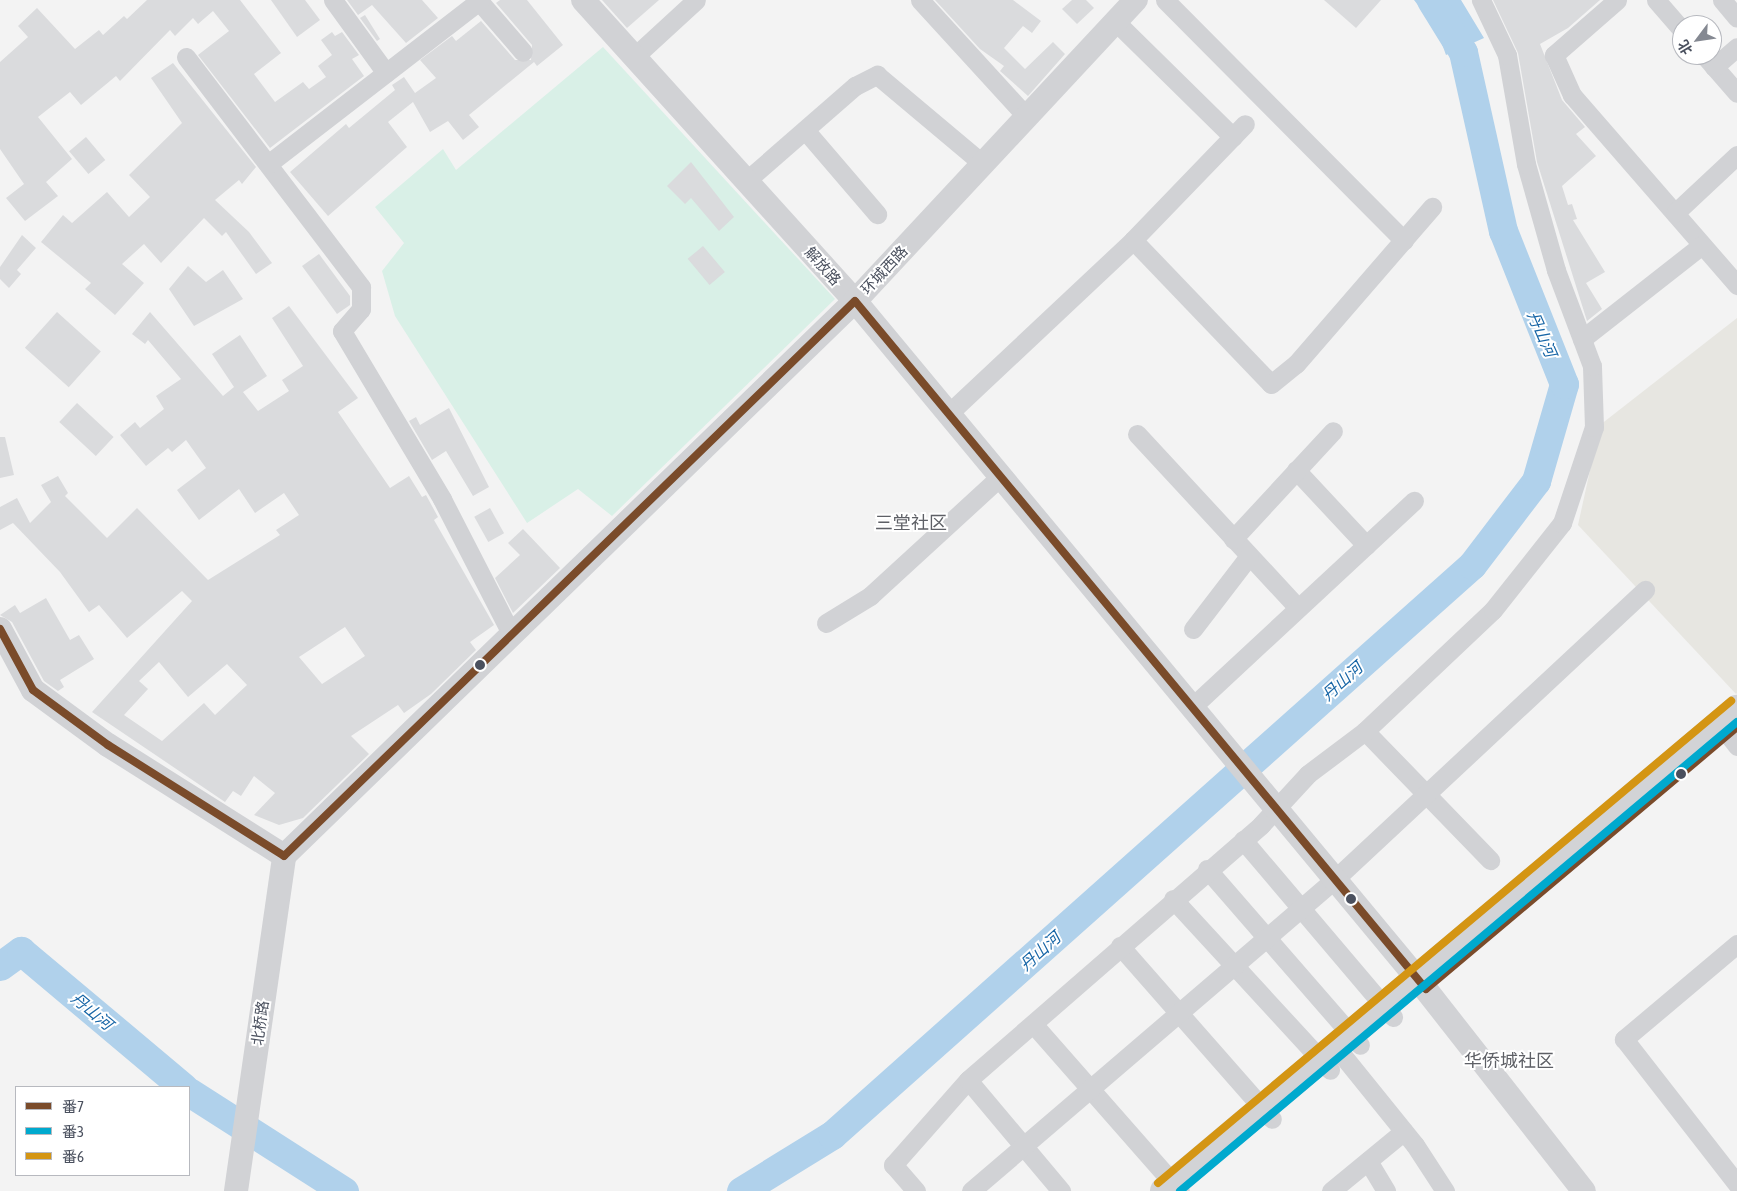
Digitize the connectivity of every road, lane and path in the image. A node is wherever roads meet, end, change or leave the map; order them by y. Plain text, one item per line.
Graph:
1 (333, 0) edge
2 (480, 0) edge
3 (583, 0) edge
4 (920, 0) edge
5 (1136, 0) edge
6 (1165, 0) edge
7 (1481, 0) edge
8 (1617, 0) edge
9 (1656, 0) edge
10 (1722, 0) edge
11 (686, 3) edge
12 (1672, 18) edge
13 (1737, 18) edge
14 (1116, 22) junction
15 (1737, 47) edge
16 (523, 52) dead end
17 (1722, 54) edge
18 (186, 56) dead end
19 (634, 56) junction
20 (1712, 65) edge
21 (386, 73) junction
22 (1737, 93) edge
23 (1027, 117) junction
24 (805, 130) junction
25 (1737, 155) edge
26 (268, 164) junction
27 (983, 164) junction
28 (746, 181) junction
29 (1432, 207) dead end
30 (877, 214) dead end
31 (1675, 214) junction
32 (1133, 240) junction
33 (1404, 241) junction
34 (1702, 245) junction
35 (1736, 281) edge
36 (855, 301) junction
37 (1582, 338) junction
38 (948, 414) junction
39 (1333, 431) dead end
40 (1137, 434) dead end
41 (1296, 470) junction
42 (1000, 477) junction
43 (1414, 501) dead end
44 (1233, 539) junction
45 (1366, 545) junction
46 (1249, 556) junction
47 (1645, 590) dead end
48 (1298, 608) junction
49 (826, 623) dead end
50 (0, 629) edge
51 (1193, 629) dead end
52 (512, 634) junction
53 (1197, 713) junction
54 (1732, 728) edge
55 (1365, 731) junction
56 (1426, 794) junction
57 (1243, 840) junction
58 (284, 856) junction
59 (1490, 860) dead end
60 (1207, 869) junction
61 (1335, 879) junction
62 (1173, 900) junction
63 (1301, 908) junction
64 (1266, 938) junction
65 (1737, 944) edge
66 (1120, 946) junction
67 (1234, 966) junction
68 (1421, 983) junction
69 (1388, 1011) junction
70 (1179, 1013) junction
71 (1034, 1025) junction
72 (1340, 1052) junction
73 (968, 1080) junction
74 (1090, 1089) junction
75 (1267, 1114) junction
76 (1404, 1131) junction
77 (1023, 1146) junction
78 (1368, 1161) junction
79 (1737, 1184) edge
80 (1176, 1189) edge
81 (1335, 1190) edge
82 (236, 1191) edge
83 (916, 1191) edge
84 (970, 1191) edge
85 (1061, 1191) edge
86 (1386, 1191) edge
87 (1444, 1191) edge
88 (1584, 1191) edge

1 - 21 street
2 - 16 street
2 - 21 street
3 - 19 street, 解放路
4 - 23 street
5 - 14 street, 环城西路
6 - 33 street
7 - 37 street
8 - 31 street
9 - 12 street
10 - 13 street
11 - 19 street
14 - 23 street, 环城西路
14 - 32 street
15 - 17 street
18 - 26 street
19 - 28 street, 解放路
20 - 22 street
21 - 26 street
23 - 27 street, 环城西路
24 - 27 street
24 - 28 street
24 - 30 street
25 - 31 street
26 - 52 street
27 - 36 street, 环城西路
28 - 36 street, 解放路
29 - 33 street
31 - 34 street
32 - 33 street
32 - 38 street
34 - 35 street
34 - 37 street
36 - 38 street, 解放路
36 - 52 street, 环城西路
37 - 55 street
38 - 42 street, 解放路
39 - 41 street
40 - 44 street
41 - 44 street
41 - 45 street
42 - 49 street
42 - 53 street, 解放路
43 - 45 street
44 - 46 street
45 - 48 street
46 - 48 street
46 - 51 street
47 - 56 street
48 - 53 street
50 - 58 street
52 - 58 street, 环城西路
53 - 61 street, 解放路
54 - 68 main road
55 - 56 street
55 - 57 street
56 - 59 street
56 - 61 street
57 - 60 street
57 - 63 street
58 - 82 street, 北桥路
60 - 62 street
60 - 64 street
61 - 63 street
61 - 68 street, 解放路
62 - 66 street
62 - 67 street
63 - 64 street
63 - 69 street
64 - 67 street
64 - 72 street
65 - 79 street
66 - 70 street
66 - 71 street
67 - 70 street
67 - 72 street
68 - 69 main road
68 - 88 street, 解放路
69 - 72 main road
70 - 74 street
70 - 75 street
71 - 73 street
71 - 74 street
72 - 75 main road
72 - 76 street
73 - 77 street
73 - 83 street
74 - 77 street
74 - 80 street
75 - 80 main road
76 - 78 street
76 - 87 street
77 - 84 street
77 - 85 street
78 - 81 street
78 - 86 street

